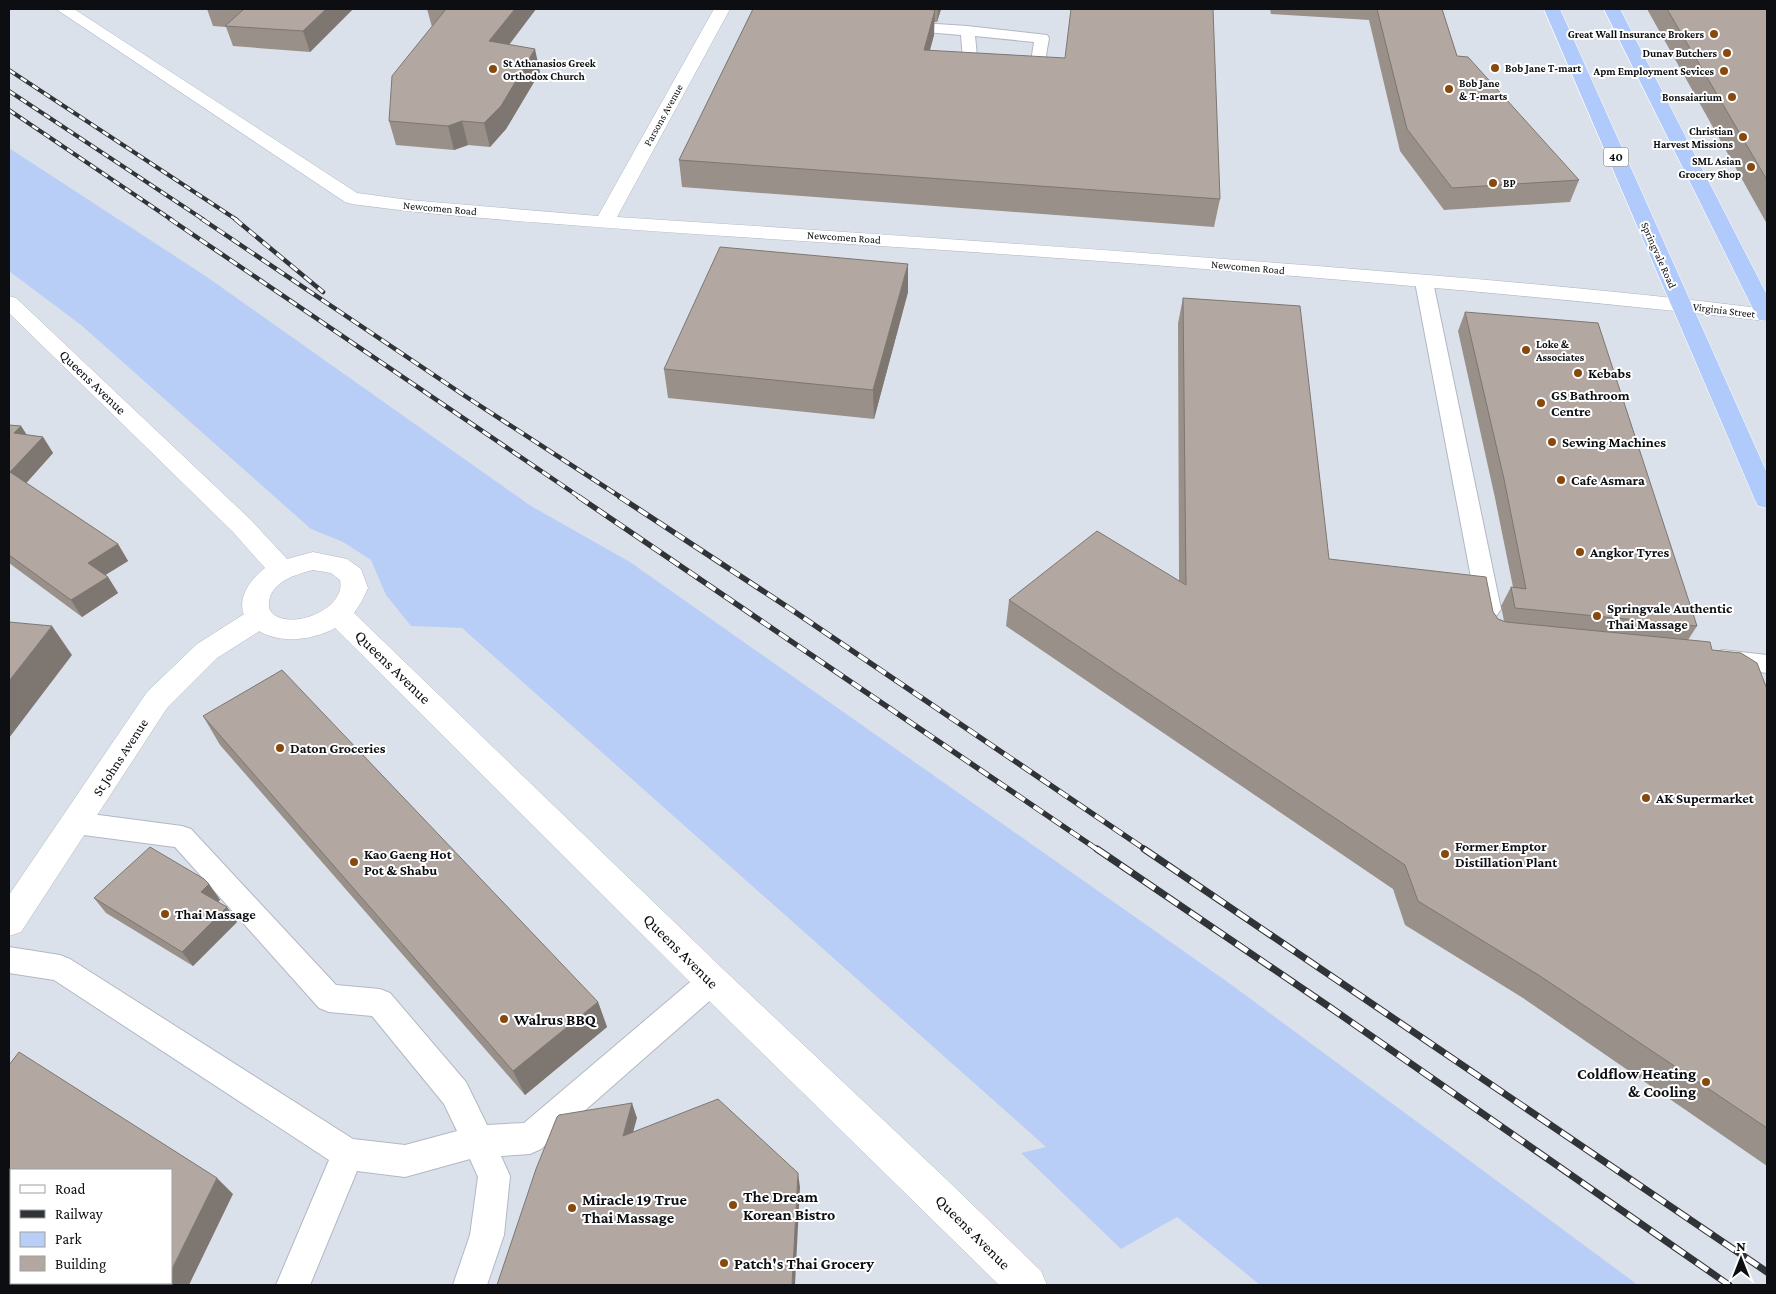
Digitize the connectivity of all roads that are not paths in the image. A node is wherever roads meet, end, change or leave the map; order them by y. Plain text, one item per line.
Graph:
1 (64, 9) edge
2 (722, 9) edge
3 (840, 9) edge
4 (1552, 9) edge
5 (1612, 9) edge
6 (967, 30) junction
7 (604, 222) junction
8 (1424, 282) junction
9 (9, 302) edge
10 (1680, 304) junction
11 (1767, 315) edge
12 (1767, 500) edge
13 (282, 570) junction
14 (338, 614) junction
15 (259, 618) junction
16 (1492, 627) edge
17 (1703, 657) edge
18 (1767, 664) edge
19 (76, 823) junction
20 (9, 922) edge
21 (9, 960) edge
22 (712, 981) junction
23 (476, 1142) junction
24 (348, 1154) junction
25 (293, 1285) edge
26 (470, 1285) edge
27 (1027, 1285) edge

1 - 7 street, Newcomen Road
2 - 7 street, Parsons Avenue
3 - 6 lane
4 - 10 highway, Springvale Road / 40
5 - 11 highway
6 - 6 lane
7 - 8 street, Newcomen Road
8 - 10 street, Newcomen Road
8 - 16 lane
9 - 13 street, Queens Avenue
10 - 11 street, Virginia Street
10 - 12 highway, Springvale Road / 40
13 - 14 street
13 - 15 street
14 - 15 street
14 - 22 street, Queens Avenue
15 - 19 street, St Johns Avenue
17 - 18 lane
19 - 20 street, St Johns Avenue
19 - 23 lane
21 - 24 lane
22 - 23 lane
22 - 27 street, Queens Avenue
23 - 24 lane
23 - 26 lane
24 - 25 lane

